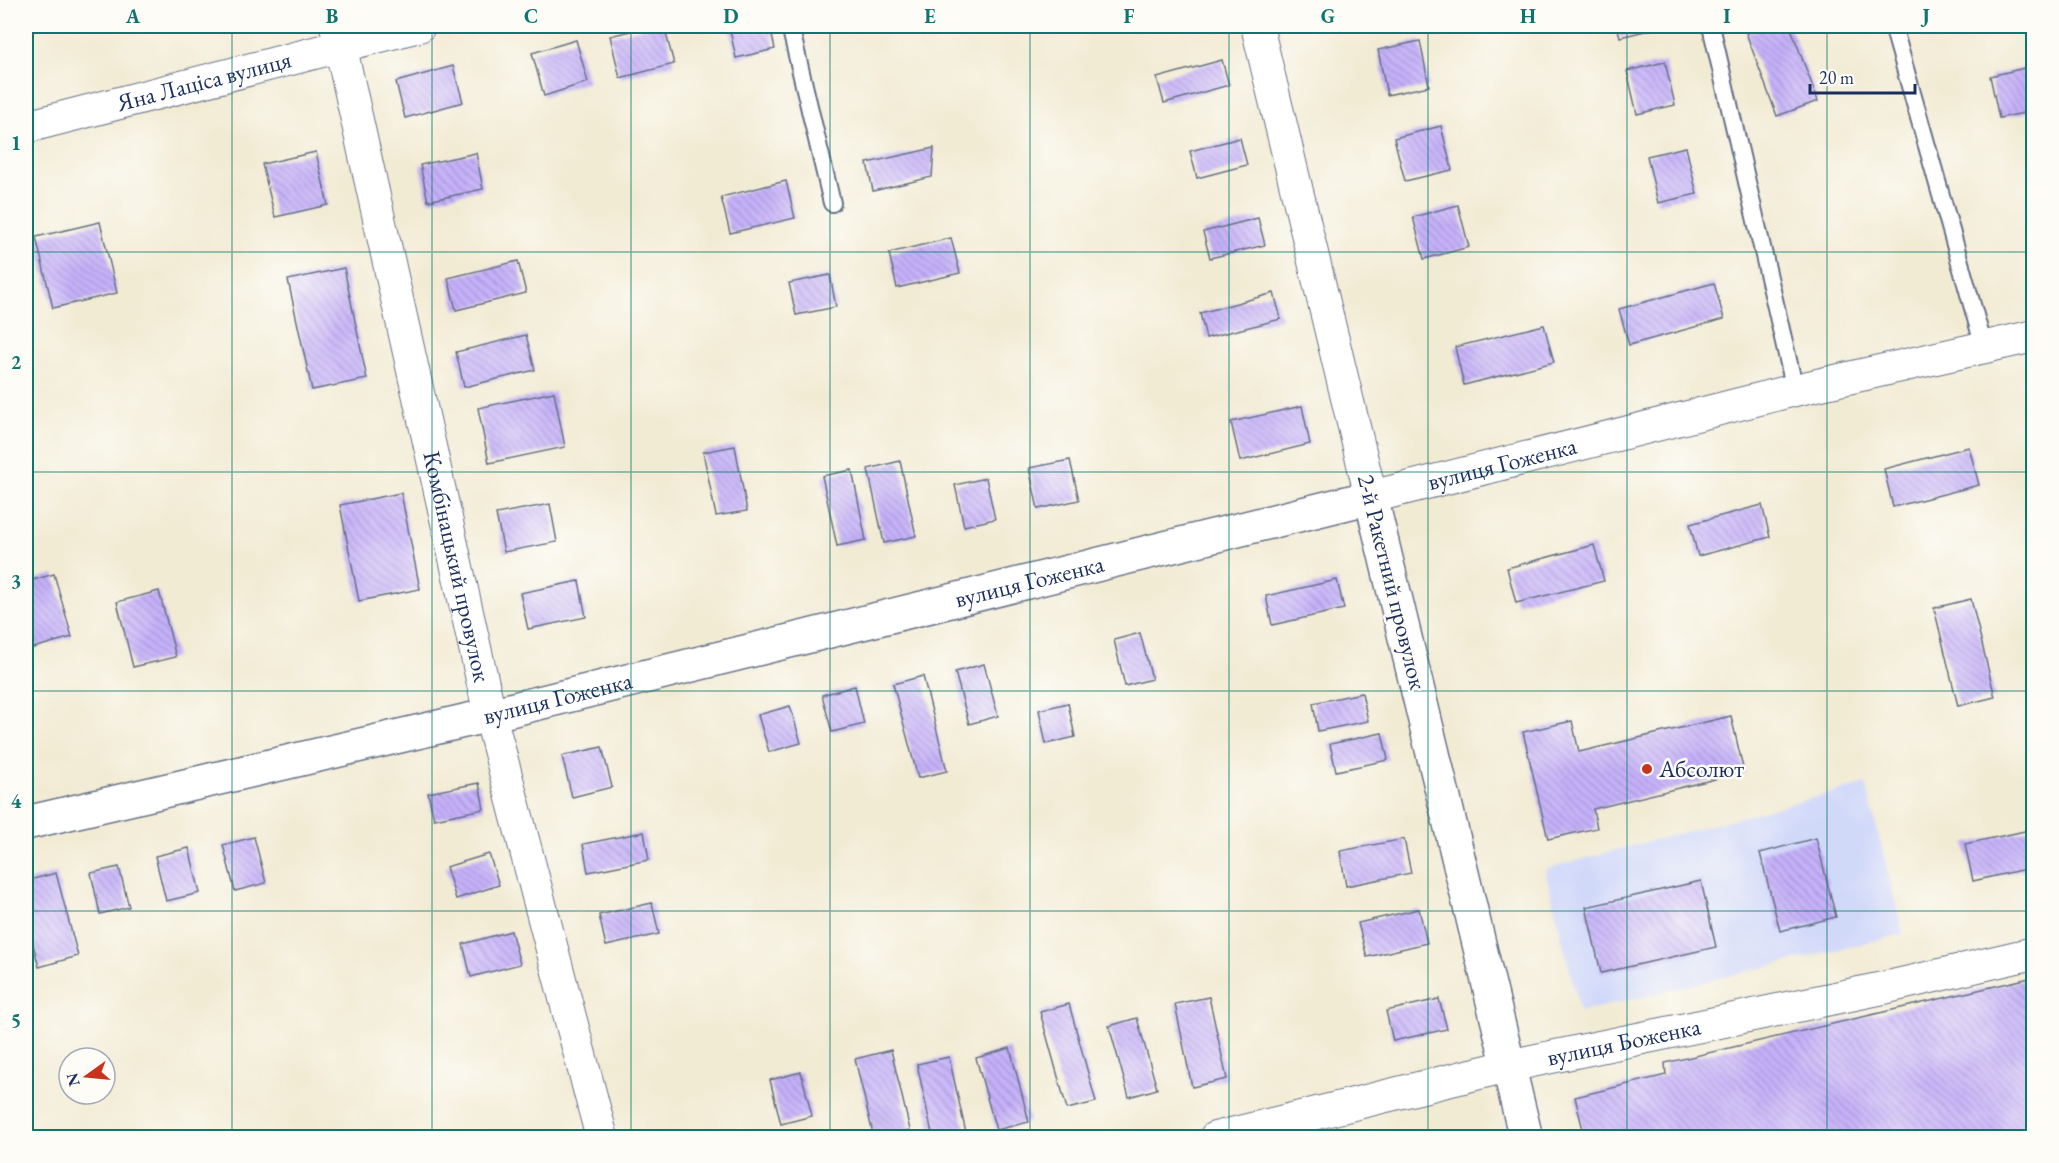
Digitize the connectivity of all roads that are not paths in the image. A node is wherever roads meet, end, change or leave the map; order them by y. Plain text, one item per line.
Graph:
1 (419, 26) edge
2 (790, 26) edge
3 (1257, 26) edge
4 (1711, 26) edge
5 (1893, 26) edge
6 (339, 35) edge
7 (26, 127) edge
8 (832, 202) dead end
9 (2034, 336) edge
10 (1984, 347) junction
11 (1795, 390) junction
12 (1371, 497) junction
13 (490, 715) junction
14 (26, 823) edge
15 (2034, 953) edge
16 (1508, 1066) junction
17 (602, 1137) edge
18 (1215, 1137) edge
19 (1526, 1137) edge

1 - 6 street, Яна Лаціса вулиця
2 - 8 lane
3 - 12 street, 2-й Ракетний провулок
4 - 11 lane
5 - 10 lane
6 - 7 street, Яна Лаціса вулиця
6 - 13 street, Комбінацький провулок
9 - 10 street, вулиця Гоженка
10 - 11 street, вулиця Гоженка
11 - 12 street, вулиця Гоженка
12 - 13 street, вулиця Гоженка
12 - 16 street, 2-й Ракетний провулок
13 - 14 street, вулиця Гоженка
13 - 17 street, Комбінацький провулок
15 - 16 street, вулиця Боженка
16 - 18 street, вулиця Боженка
16 - 19 street, 2-й Ракетний провулок

